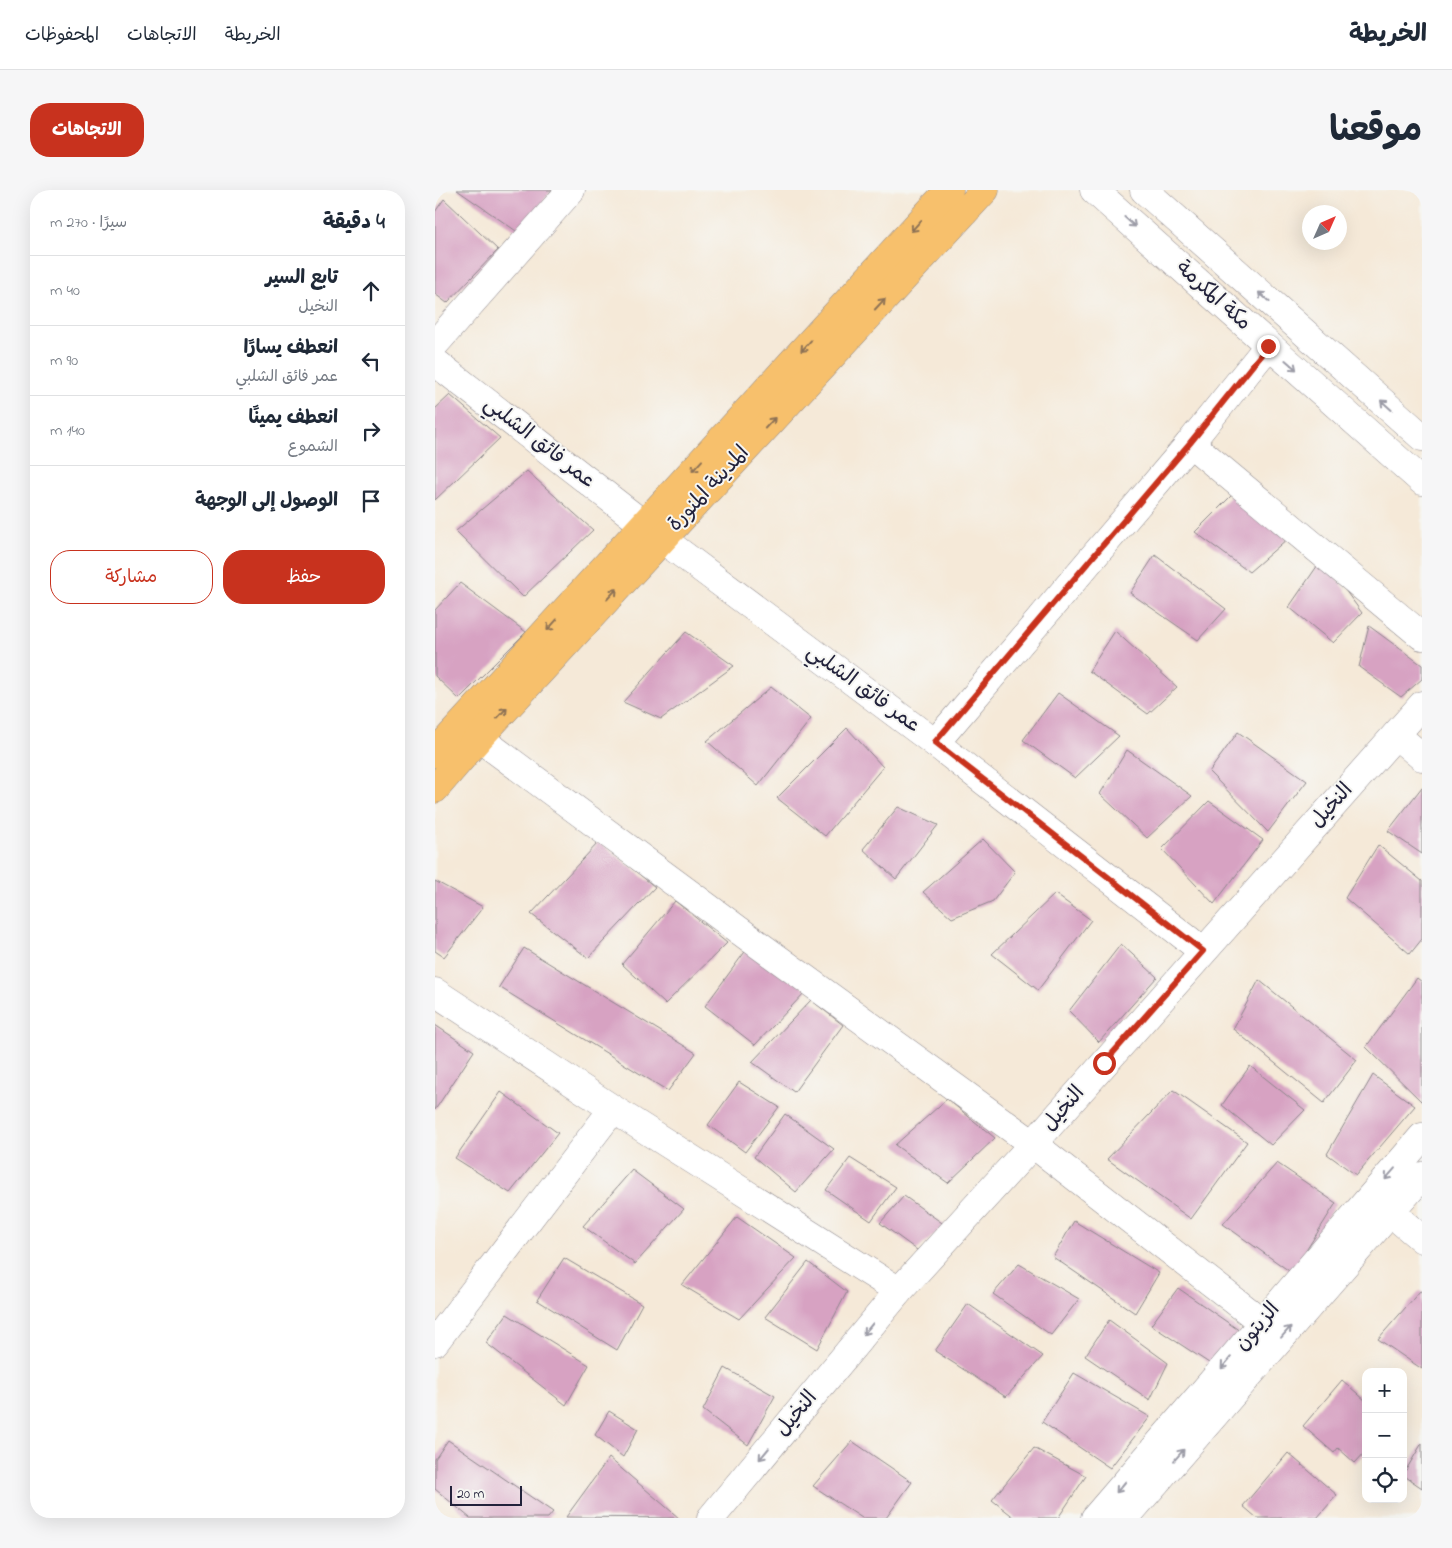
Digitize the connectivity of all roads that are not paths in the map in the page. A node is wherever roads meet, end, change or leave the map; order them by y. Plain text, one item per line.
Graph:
1 (571, 190) edge
2 (949, 190) edge
3 (985, 190) edge
4 (1094, 190) edge
5 (1144, 190) edge
6 (435, 344) edge
7 (1268, 346) junction
8 (435, 362) edge
9 (1419, 429) edge
10 (1190, 443) junction
11 (1391, 454) junction
12 (1422, 481) edge
13 (653, 532) junction
14 (1422, 636) edge
15 (1422, 705) edge
16 (1396, 735) junction
17 (479, 738) junction
18 (935, 742) junction
19 (435, 753) edge
20 (1422, 757) edge
21 (435, 789) edge
22 (1203, 951) junction
23 (435, 992) edge
24 (613, 1109) junction
25 (1422, 1138) edge
26 (1033, 1144) junction
27 (1422, 1176) edge
28 (1390, 1212) junction
29 (1422, 1239) edge
30 (899, 1291) junction
31 (1262, 1322) junction
32 (435, 1342) edge
33 (711, 1518) edge
34 (1095, 1518) edge
35 (1125, 1518) edge

1 - 6 street
2 -> 13 main road
13 -> 3 main road, المدينة المنورة
4 -> 7 street, مكة المكرمة
9 -> 5 street, مكة المكرمة
7 - 10 street
7 -> 11 street, مكة المكرمة
8 - 13 street, عمر فائق الشلبي
9 - 11 street
10 - 14 street
10 - 18 street
11 - 12 street, مكة المكرمة
17 -> 13 main road, المدينة المنورة
13 - 18 street, عمر فائق الشلبي
13 -> 19 main road
15 - 16 street, النخيل
16 - 20 street
16 - 22 street, النخيل
17 - 21 main road, المدينة المنورة
17 - 26 street
18 - 22 street, عمر فائق الشلبي
22 - 26 street, النخيل
23 - 24 street
24 - 30 street
24 - 32 street
25 -> 31 street, الزيتون
26 - 30 street, النخيل
26 - 31 street
27 - 28 street
28 - 29 street
35 -> 28 street
30 -> 33 street, النخيل
31 -> 34 street, الزيتون

